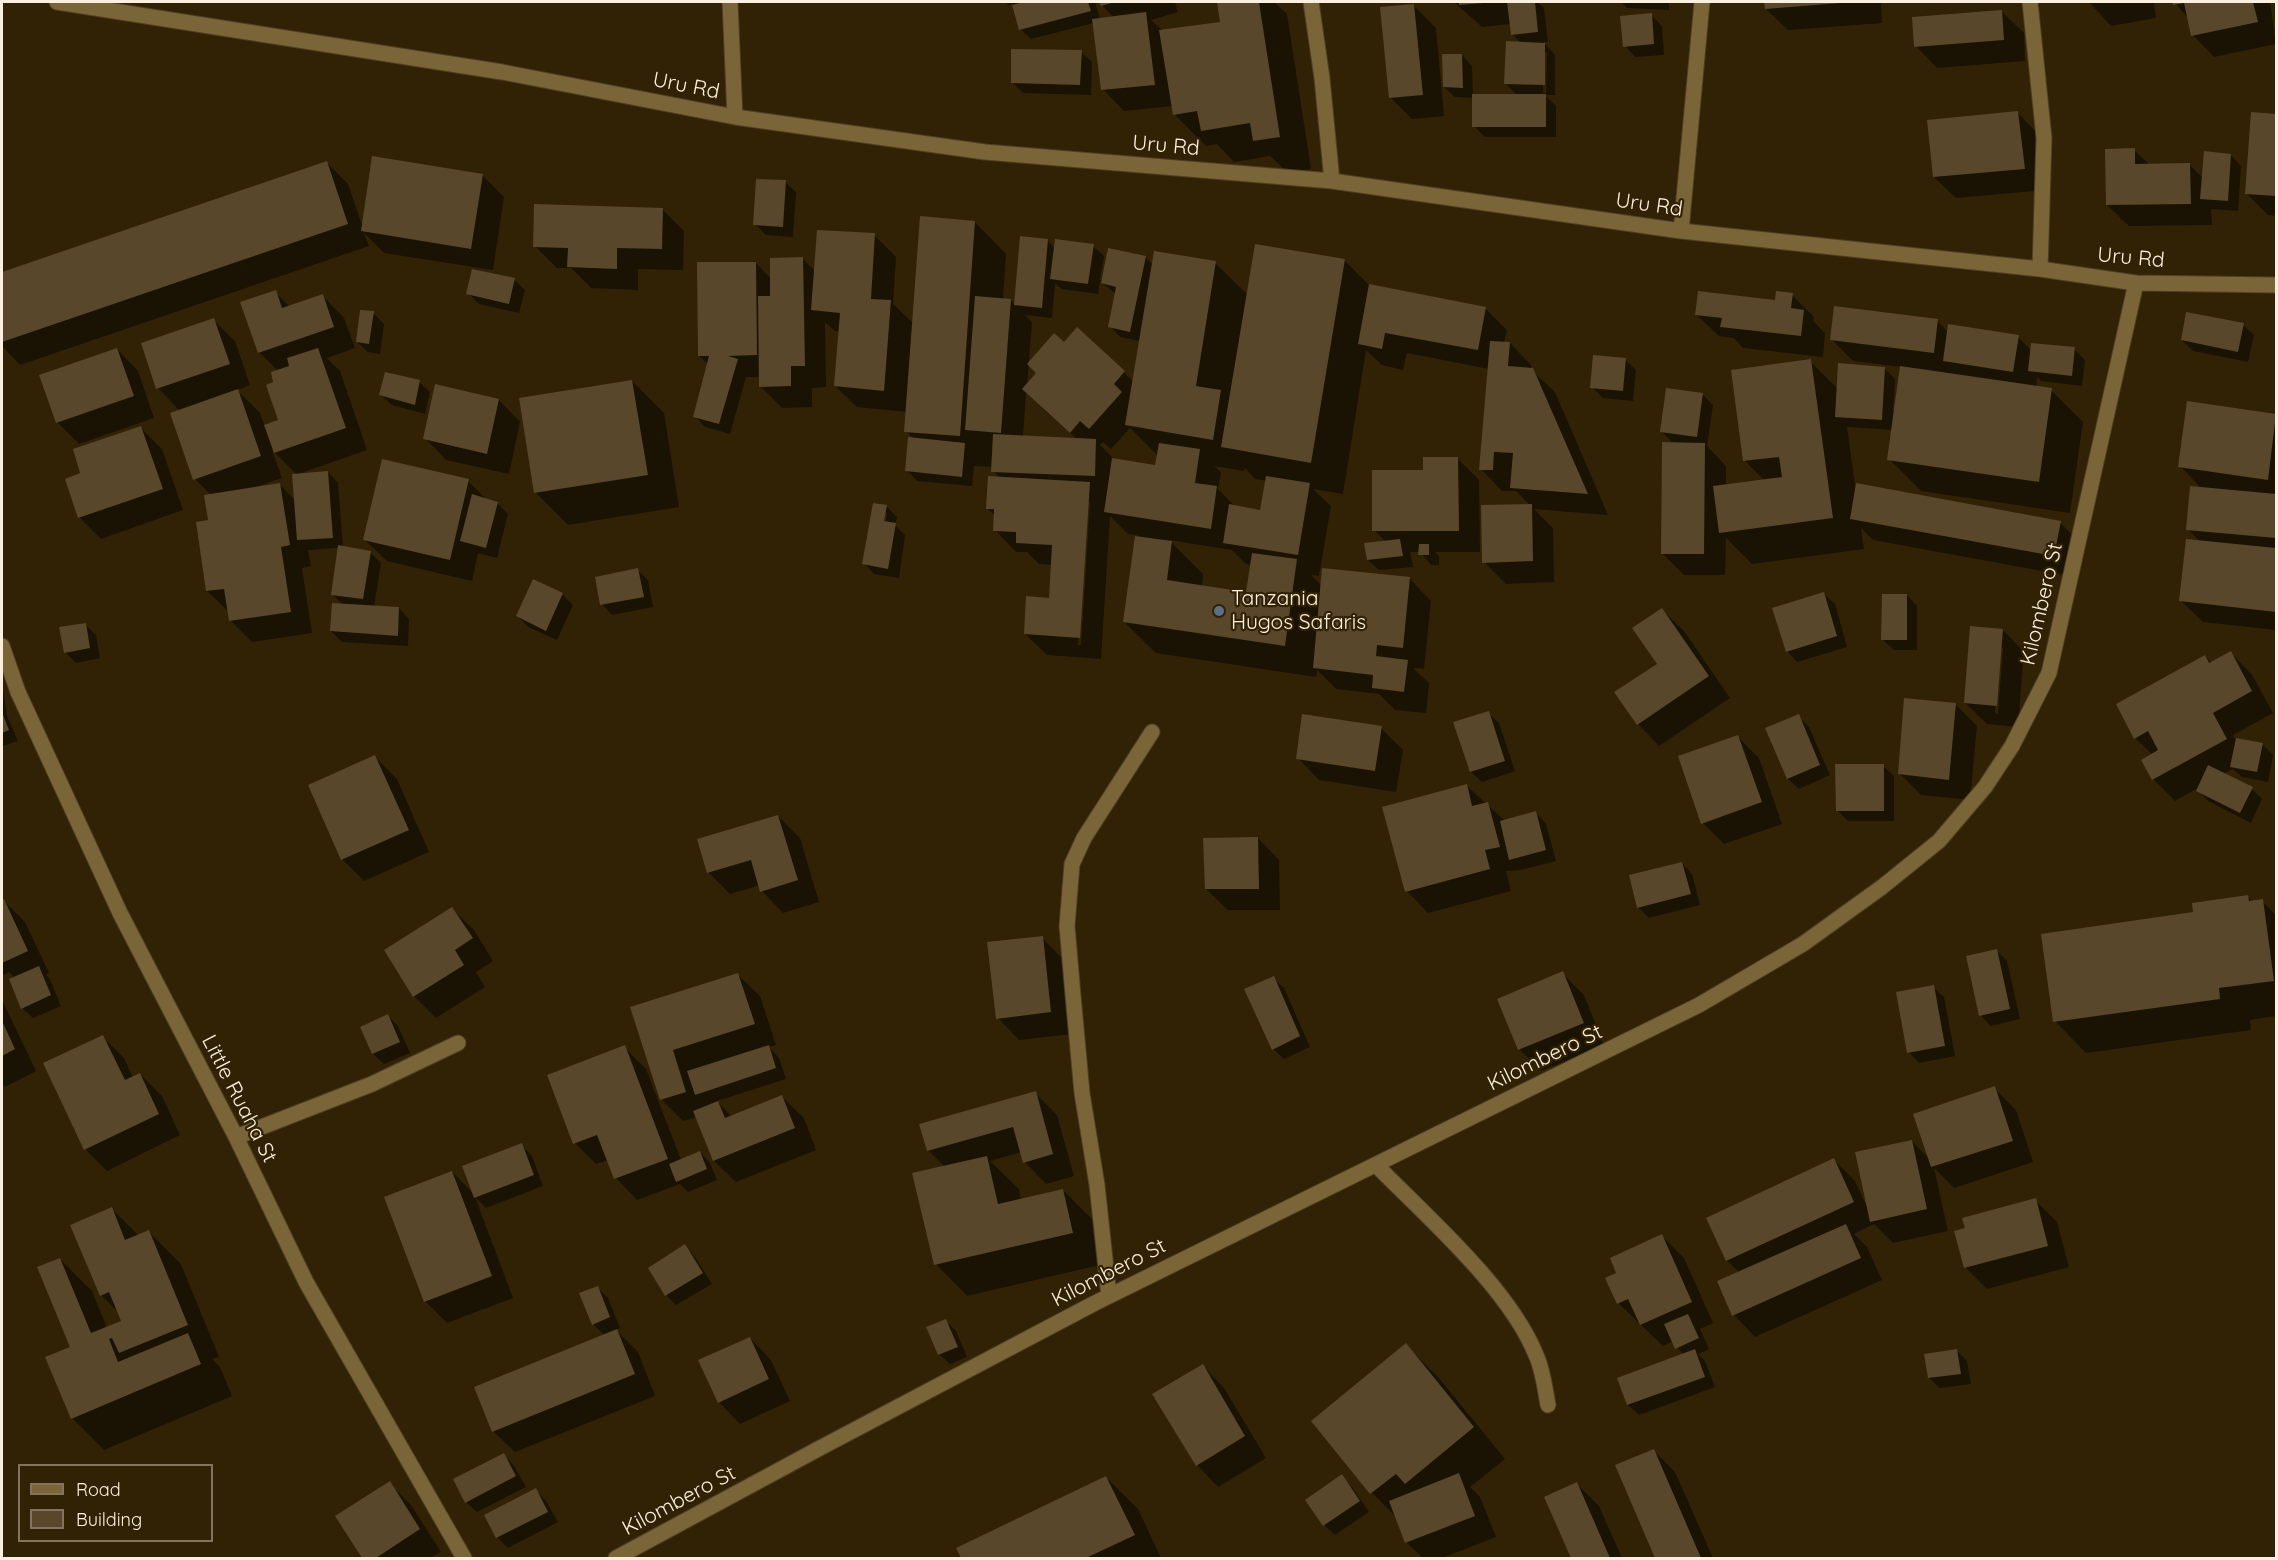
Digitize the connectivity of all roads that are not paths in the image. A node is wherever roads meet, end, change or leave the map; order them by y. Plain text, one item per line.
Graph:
1 (57, 2) edge
2 (730, 2) edge
3 (1311, 2) edge
4 (1702, 2) edge
5 (2030, 2) edge
6 (735, 117) junction
7 (1332, 181) junction
8 (1681, 231) junction
9 (2040, 268) junction
10 (2136, 283) junction
11 (2277, 285) edge
12 (2, 646) edge
13 (1152, 732) dead end
14 (458, 1043) dead end
15 (236, 1137) junction
16 (1376, 1164) junction
17 (1109, 1296) junction
18 (1548, 1405) dead end
19 (464, 1558) edge
20 (616, 1558) edge

1 - 6 street, Uru Rd
2 - 6 street
3 - 7 street
4 - 8 street
5 - 9 street
6 - 7 street, Uru Rd
7 - 8 street, Uru Rd
8 - 9 street, Uru Rd
9 - 10 street, Uru Rd
10 - 11 street, Uru Rd
10 - 16 street, Kilombero St
12 - 15 street, Little Ruaha St
13 - 17 street
14 - 15 street
15 - 19 street, Little Ruaha St
16 - 17 street, Kilombero St
16 - 18 street
17 - 20 street, Kilombero St

